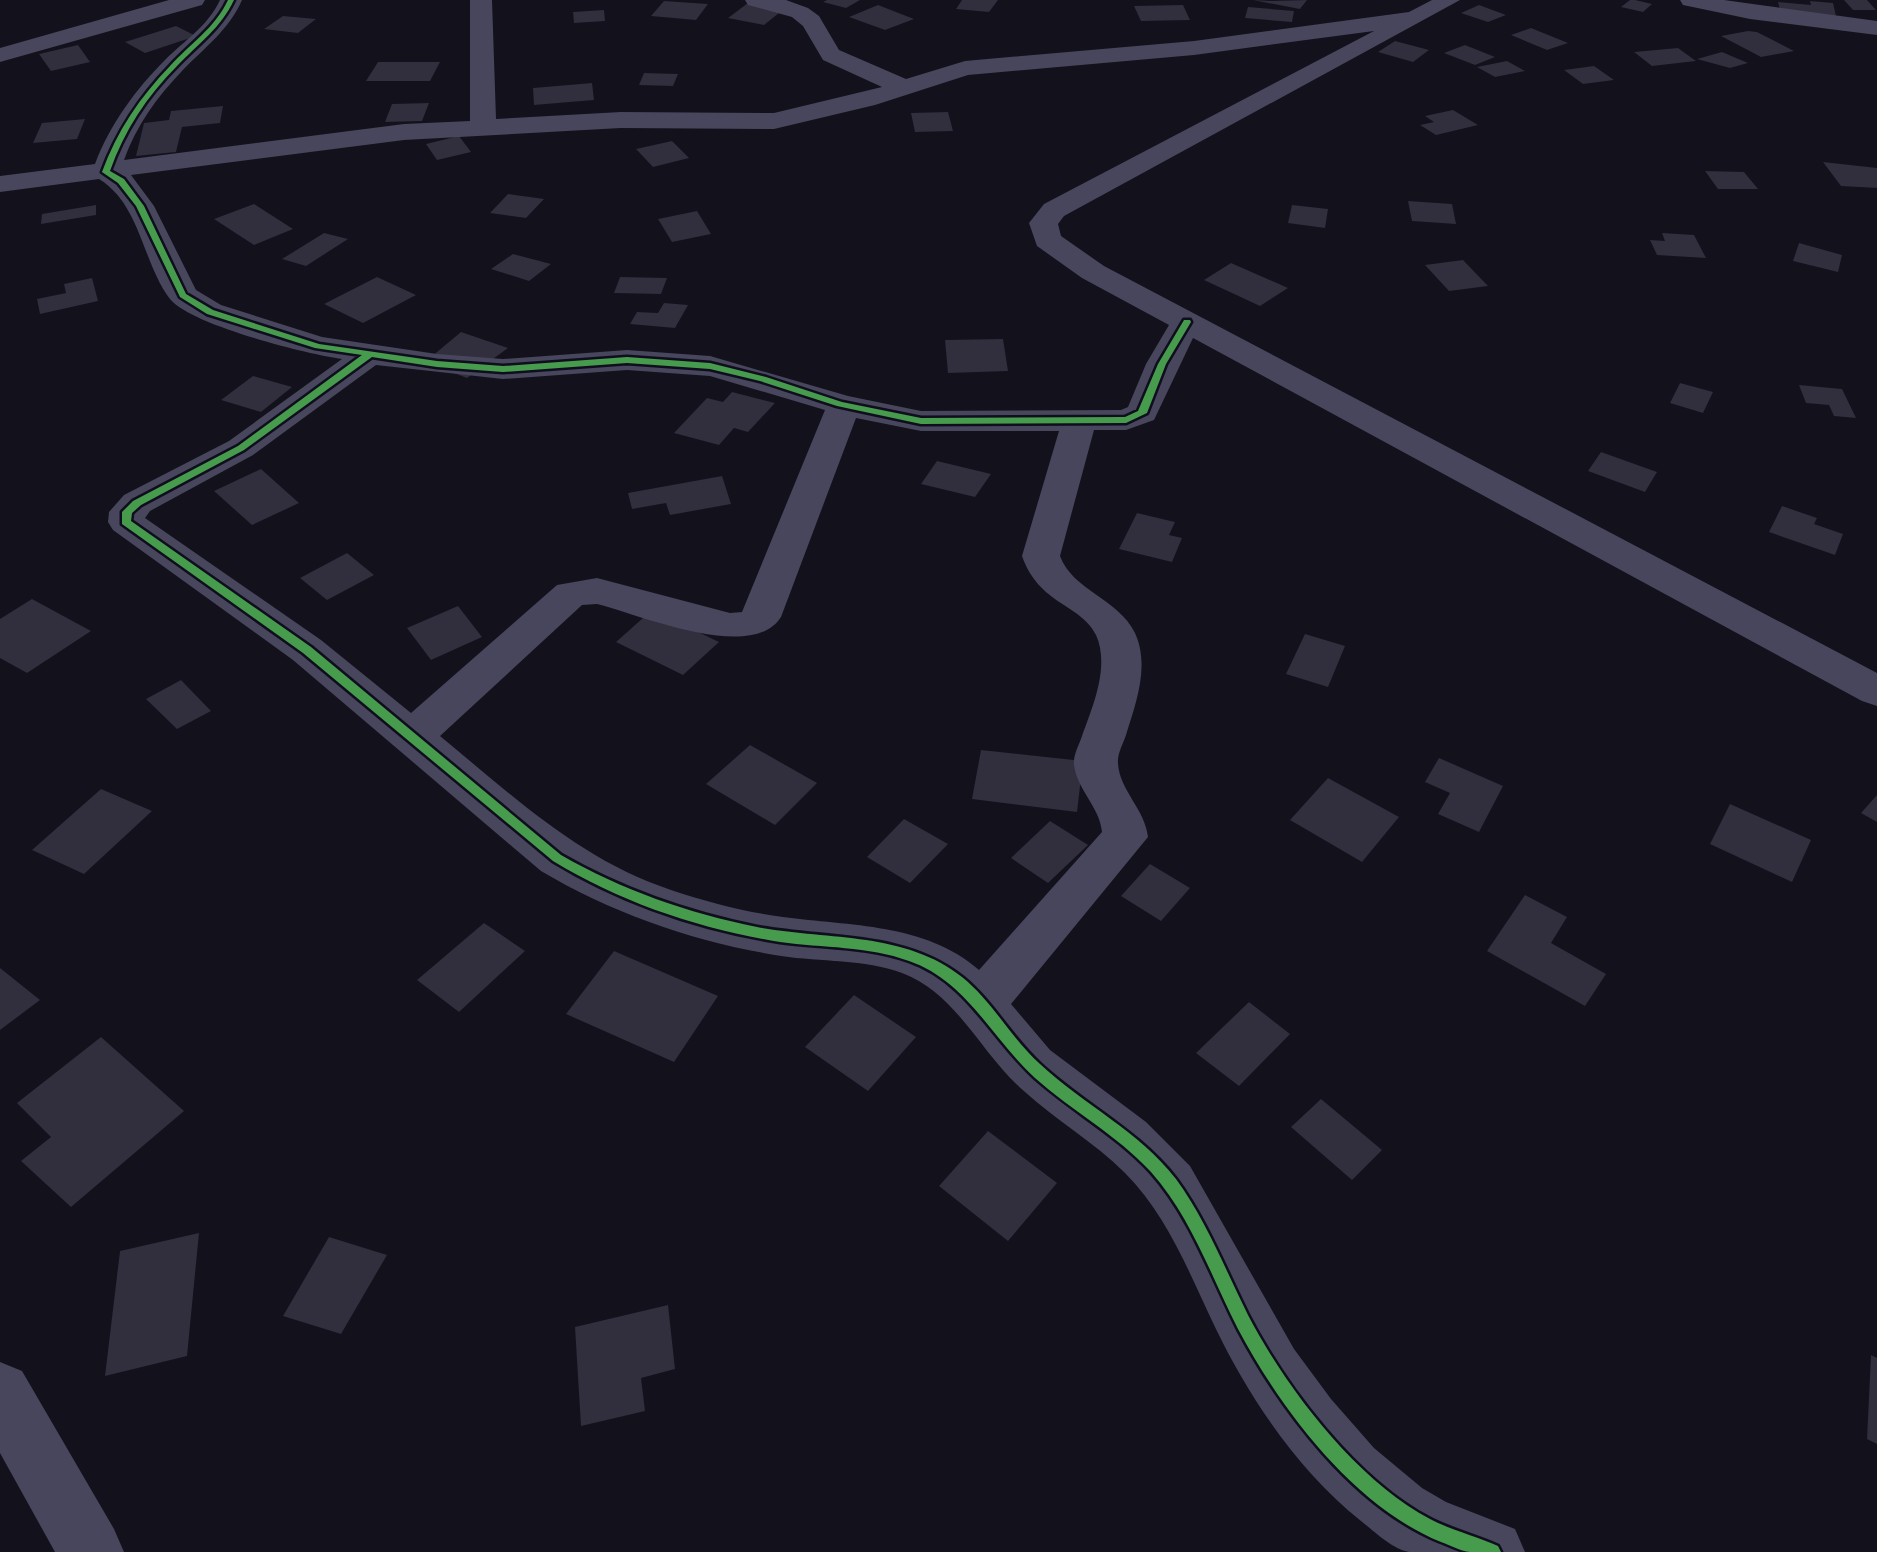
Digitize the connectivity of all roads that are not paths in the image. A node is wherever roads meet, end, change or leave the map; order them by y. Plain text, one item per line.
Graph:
1 (194, 0) edge
2 (231, 0) edge
3 (481, 0) edge
4 (756, 0) edge
5 (1449, 0) edge
6 (1691, 0) edge
7 (1416, 18) junction
8 (1877, 28) edge
9 (0, 55) edge
10 (903, 87) junction
11 (483, 127) junction
12 (106, 172) junction
13 (0, 184) edge
14 (1187, 322) junction
15 (370, 354) junction
16 (844, 405) junction
17 (1079, 422) junction
18 (1877, 691) edge
19 (412, 737) junction
20 (979, 1006) junction
21 (0, 1393) edge
22 (91, 1552) edge
23 (1492, 1552) edge

1 - 9 street
2 - 12 street
3 - 11 street
4 - 10 street
5 - 7 street
6 - 8 street
7 - 10 street
7 - 14 street
10 - 11 street
11 - 12 street
12 - 13 street
12 - 15 street
14 - 17 street
14 - 18 street
15 - 16 street
15 - 19 street
16 - 17 street
16 - 19 street
17 - 20 street
19 - 20 street
20 - 23 street
21 - 22 street

